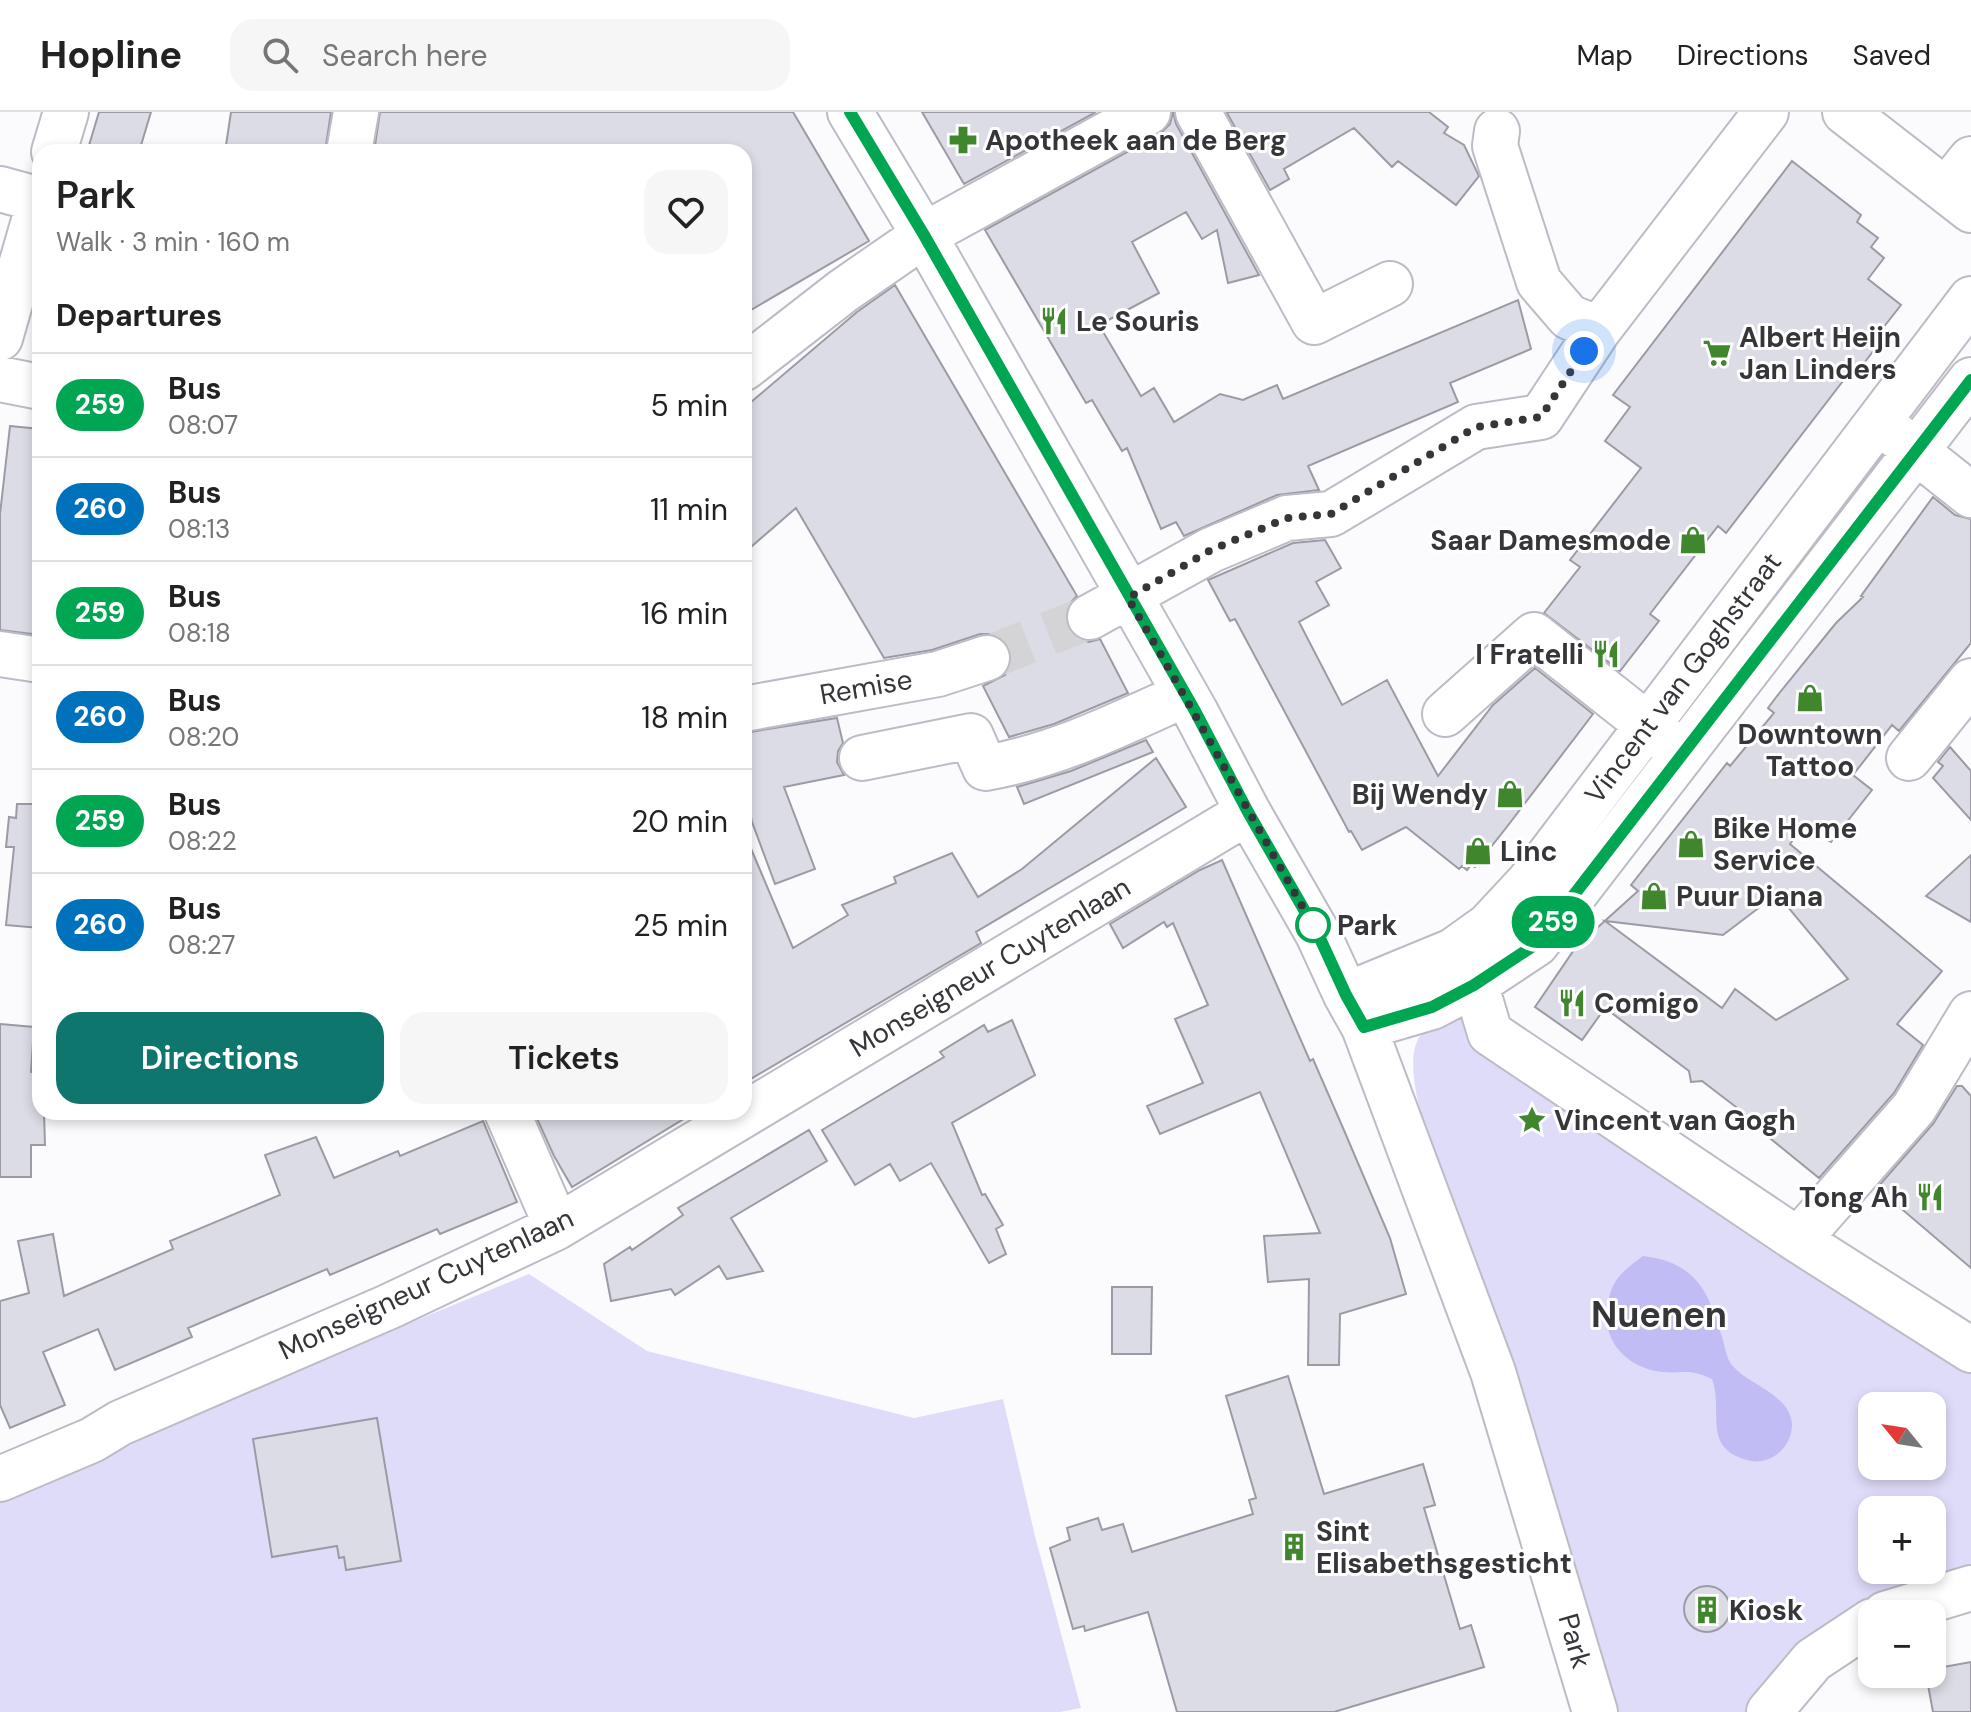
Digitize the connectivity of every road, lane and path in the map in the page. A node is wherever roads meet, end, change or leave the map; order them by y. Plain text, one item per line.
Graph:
1 (66, 112) edge
2 (356, 112) edge
3 (850, 112) edge
4 (1148, 112) edge
5 (1198, 112) edge
6 (1766, 112) edge
7 (1845, 112) edge
8 (1497, 131) dead end
9 (56, 144) edge
10 (350, 144) edge
11 (1963, 186) edge
12 (0, 189) edge
13 (32, 198) edge
14 (32, 228) edge
15 (924, 235) junction
16 (1390, 284) dead end
17 (1971, 299) edge
18 (1599, 329) junction
19 (0, 338) edge
20 (752, 362) edge
21 (0, 379) edge
22 (1971, 380) edge
23 (32, 385) edge
24 (1878, 421) junction
25 (1916, 451) junction
26 (1971, 495) edge
27 (1109, 607) junction
28 (0, 654) edge
29 (987, 658) tunnel mouth
30 (32, 659) edge
31 (1971, 681) edge
32 (1184, 695) junction
33 (752, 708) edge
34 (1445, 714) dead end
35 (1647, 724) junction
36 (1685, 754) junction
37 (862, 758) dead end
38 (1909, 758) dead end
39 (1248, 812) junction
40 (1464, 943) junction
41 (1474, 985) junction
42 (1355, 1011) junction
43 (1971, 1014) edge
44 (752, 1110) edge
45 (510, 1120) edge
46 (735, 1120) edge
47 (557, 1227) junction
48 (1798, 1240) junction
49 (1971, 1350) edge
50 (0, 1479) edge
51 (1971, 1588) edge
52 (1931, 1600) edge
53 (1858, 1630) edge
54 (1595, 1712) edge
55 (1769, 1712) edge

1 - 9 street
2 - 10 street
3 - 15 street, Park
4 - 15 street
5 - 16 street
6 - 18 street
7 - 11 street
8 - 18 street
12 - 13 street
14 - 19 street
15 - 20 street
15 - 27 street, Park
17 - 24 street, Vincent van Goghstraat
18 - 27 street
21 - 23 street
22 - 25 street, Vincent van Goghstraat
24 - 25 street
24 - 35 street, Vincent van Goghstraat
25 - 26 street
25 - 36 street, Vincent van Goghstraat
27 - 32 street, Park
28 - 30 street
29 - 33 street, Remise
31 - 38 street
32 - 37 street
32 - 39 street, Park
34 - 35 street
35 - 36 street
35 - 40 street, Vincent van Goghstraat
36 - 41 street, Vincent van Goghstraat
39 - 42 street, Park
39 - 44 street, Monseigneur Cuytenlaan
40 - 41 street
40 - 42 street, Vincent van Goghstraat
41 - 42 street, Vincent van Goghstraat
41 - 48 street
42 - 54 street, Park
43 - 48 street
45 - 47 street
46 - 47 street, Monseigneur Cuytenlaan
47 - 50 street, Monseigneur Cuytenlaan
48 - 49 street
51 - 52 street
53 - 55 street

